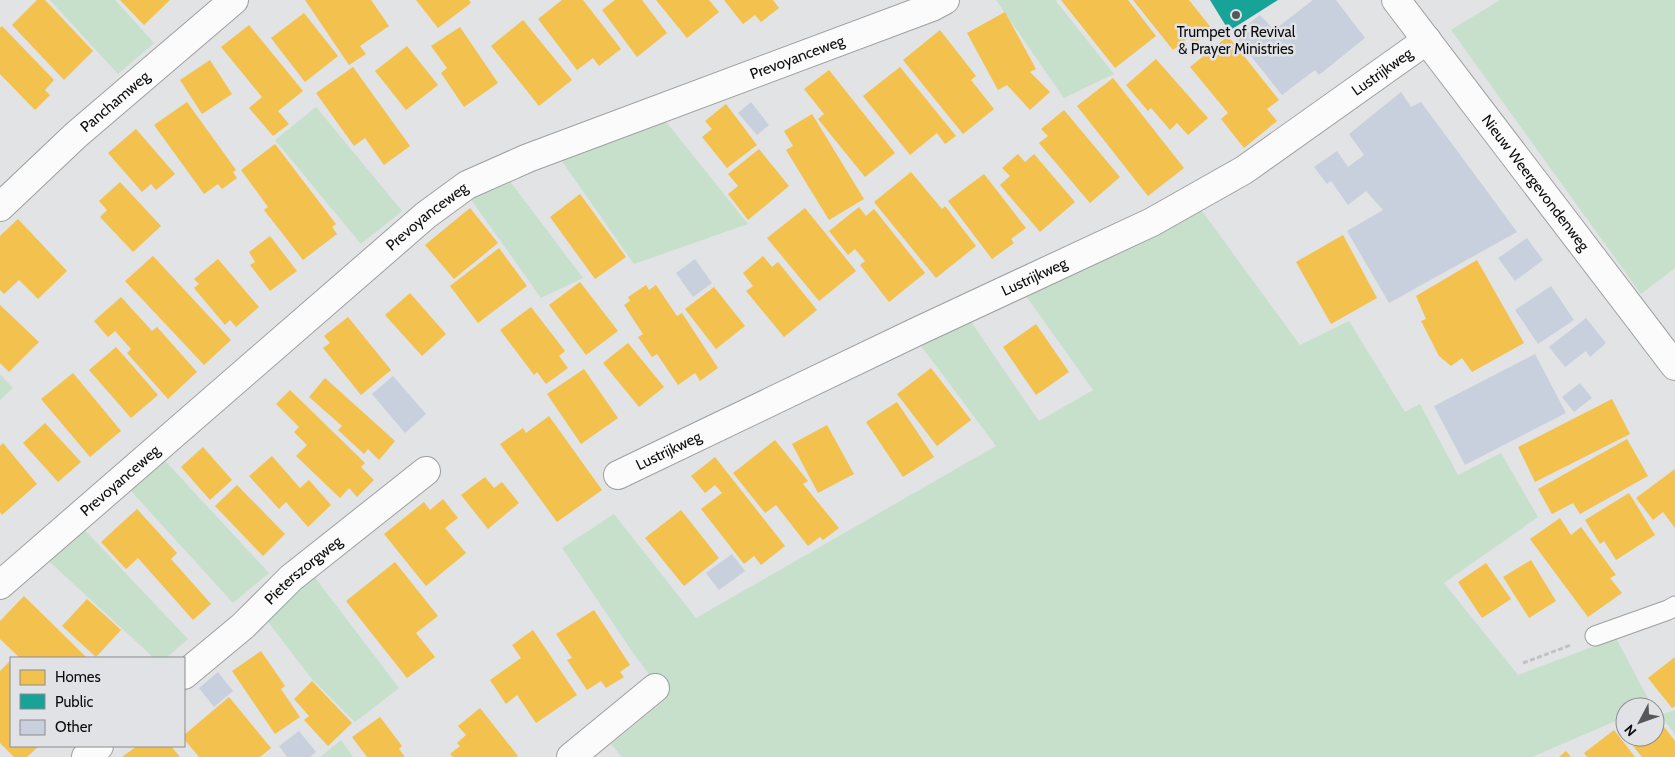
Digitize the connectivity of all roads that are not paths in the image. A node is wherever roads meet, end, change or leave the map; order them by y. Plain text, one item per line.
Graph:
1 (234, 0) edge
2 (945, 0) edge
3 (1396, 0) edge
4 (1428, 40) junction
5 (0, 206) edge
6 (1675, 366) edge
7 (426, 471) dead end
8 (618, 475) dead end
9 (0, 585) edge
10 (1675, 606) edge
11 (1595, 636) road end
12 (185, 674) edge
13 (655, 688) dead end
14 (98, 747) edge
15 (86, 757) edge
16 (571, 757) edge

1 - 5 street, Panchamweg
2 - 9 street, Prevoyanceweg
3 - 4 street, Nieuw Weergevondenweg
4 - 6 street, Nieuw Weergevondenweg
4 - 8 street, Lustrijkweg
7 - 12 street, Pieterszorgweg
10 - 11 lane
13 - 16 street
14 - 15 street

